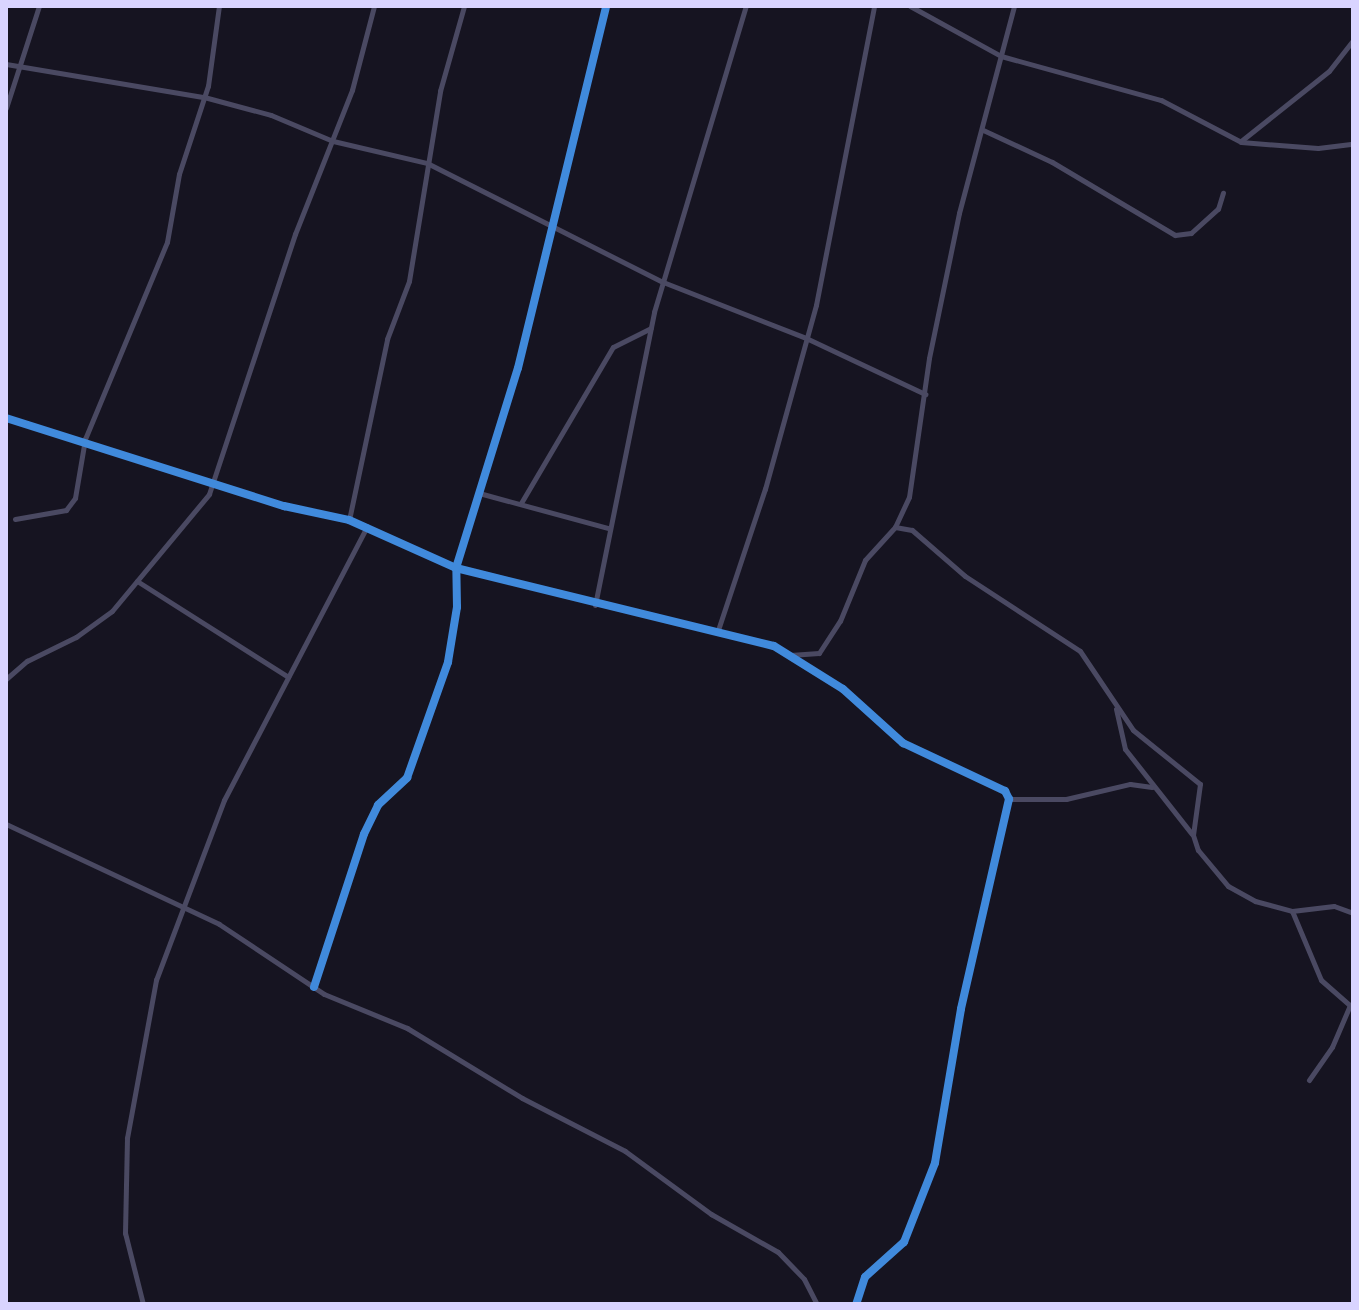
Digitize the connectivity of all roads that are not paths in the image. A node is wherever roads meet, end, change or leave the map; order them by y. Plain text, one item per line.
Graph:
1 (39, 6) edge
2 (219, 6) edge
3 (374, 6) edge
4 (464, 6) edge
5 (606, 6) edge
6 (746, 6) edge
7 (874, 6) edge
8 (910, 6) edge
9 (1014, 6) edge
10 (1353, 40) edge
11 (1001, 56) junction
12 (6, 64) edge
13 (21, 68) junction
14 (204, 97) junction
15 (6, 108) edge
16 (983, 130) junction
17 (333, 141) junction
18 (1241, 142) junction
19 (1353, 144) edge
20 (427, 163) junction
21 (1223, 193) dead end
22 (553, 222) junction
23 (663, 282) junction
24 (651, 328) junction
25 (806, 338) junction
26 (925, 394) junction
27 (6, 418) edge
28 (85, 439) junction
29 (214, 483) junction
30 (479, 493) junction
31 (521, 503) junction
32 (15, 519) dead end
33 (349, 520) junction
34 (367, 526) junction
35 (895, 527) junction
36 (608, 528) junction
37 (456, 568) junction
38 (137, 581) junction
39 (595, 606) junction
40 (718, 630) junction
41 (789, 655) junction
42 (288, 677) junction
43 (6, 679) edge
44 (1116, 708) junction
45 (1152, 787) junction
46 (1009, 799) junction
47 (6, 824) edge
48 (1193, 835) junction
49 (183, 907) junction
50 (1292, 911) junction
51 (1353, 913) edge
52 (314, 987) junction
53 (1352, 1007) edge
54 (1309, 1080) dead end
55 (143, 1304) edge
56 (817, 1304) edge
57 (856, 1304) edge

1 - 13 street
2 - 14 street
3 - 17 street
4 - 20 street
5 - 22 street
6 - 23 street
7 - 25 street
8 - 11 street
9 - 11 street
10 - 18 street
11 - 16 street
11 - 18 street
12 - 13 street
13 - 14 street
13 - 15 street
14 - 17 street
14 - 28 street
16 - 21 street
16 - 26 street
17 - 20 street
17 - 29 street
18 - 19 street
20 - 22 street
20 - 33 street
22 - 23 street
22 - 30 street
23 - 24 street
23 - 25 street
24 - 31 street
24 - 36 street
25 - 26 street
25 - 40 street
26 - 35 street
27 - 28 street
28 - 29 street
28 - 32 street
29 - 33 street
29 - 38 street
30 - 31 street
30 - 37 street
31 - 36 street
33 - 34 street
34 - 37 street
34 - 42 street
35 - 41 street
35 - 44 street
36 - 39 street
37 - 39 street
37 - 52 street
38 - 42 street
38 - 43 street
39 - 40 street
40 - 41 street
41 - 46 street
42 - 49 street
44 - 45 street
44 - 48 street
45 - 46 street
45 - 48 street
46 - 57 street
47 - 49 street
48 - 50 street
49 - 52 street
49 - 55 street
50 - 51 street
50 - 53 street
52 - 56 street
53 - 54 street

